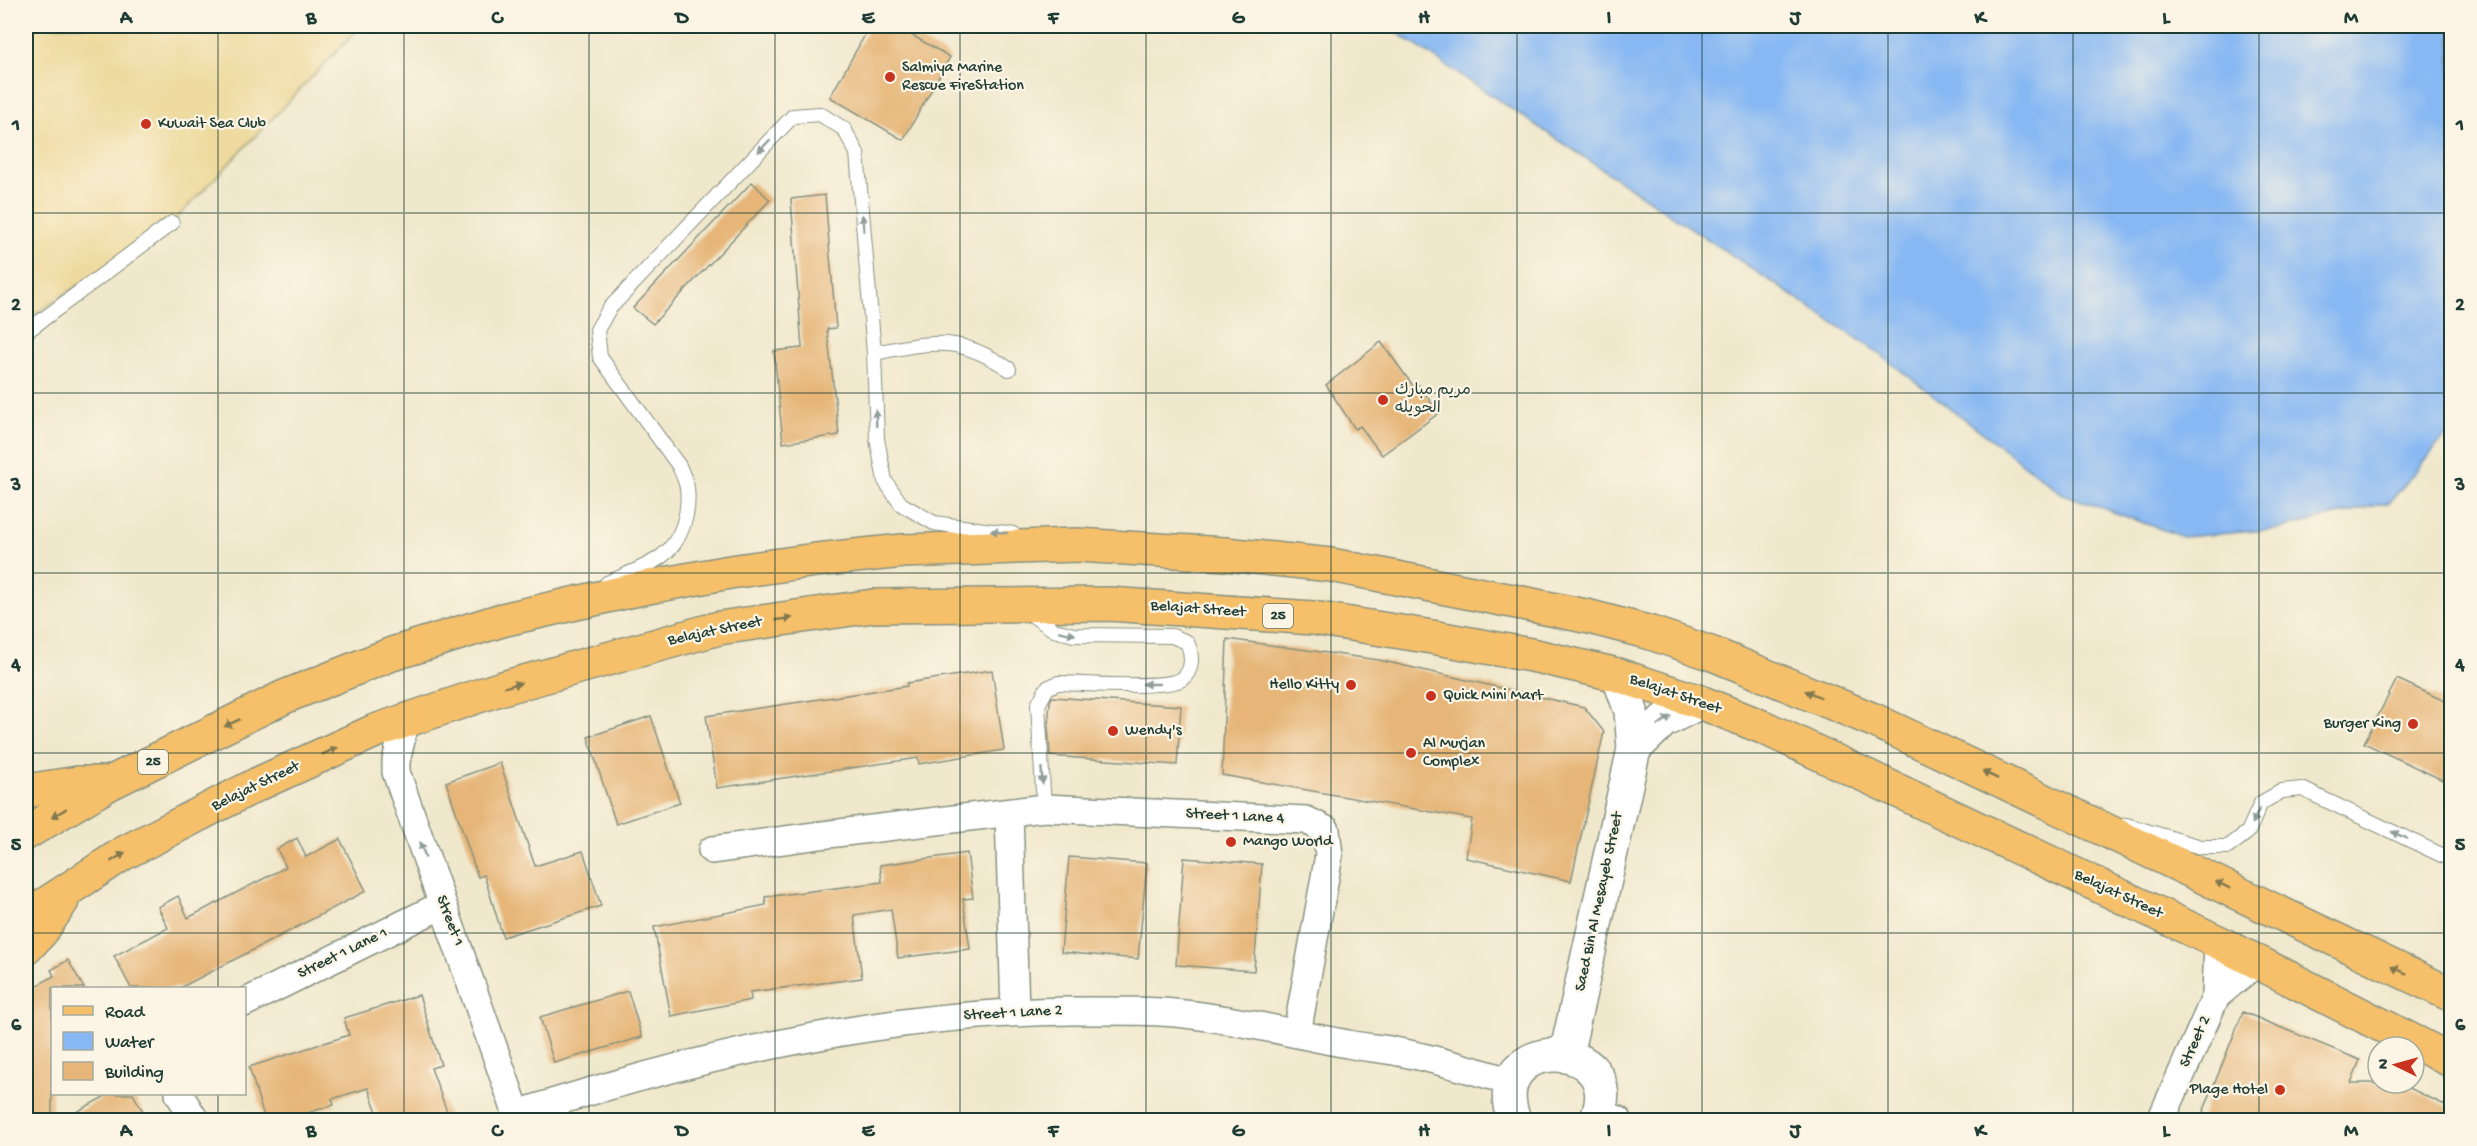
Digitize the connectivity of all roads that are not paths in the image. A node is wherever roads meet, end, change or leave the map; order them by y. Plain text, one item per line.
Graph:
1 (172, 223) dead end
2 (26, 332) edge
3 (874, 353) junction
4 (1009, 369) dead end
5 (1077, 545) junction
6 (1017, 605) junction
7 (558, 607) junction
8 (1618, 675) junction
9 (1700, 702) junction
10 (406, 720) junction
11 (1634, 749) junction
12 (110, 783) junction
13 (26, 791) edge
14 (2035, 797) junction
15 (1044, 808) junction
16 (1009, 813) junction
17 (26, 833) edge
18 (712, 850) dead end
19 (2451, 860) edge
20 (69, 890) junction
21 (442, 905) junction
22 (26, 917) edge
23 (2218, 942) junction
24 (26, 948) edge
25 (2257, 962) junction
26 (2451, 995) edge
27 (2216, 996) junction
28 (246, 1002) edge
29 (1015, 1012) junction
30 (1297, 1033) junction
31 (1566, 1055) junction
32 (2451, 1061) edge
33 (1512, 1082) junction
34 (180, 1095) edge
35 (518, 1117) edge
36 (1605, 1118) edge
37 (195, 1120) edge
38 (1514, 1120) edge
39 (2161, 1120) edge

1 - 2 lane
3 - 4 lane
5 -> 3 lane
3 -> 7 lane
5 - 7 main road, 25
14 -> 5 main road, 25
6 - 8 main road, Belajat Street / 25
10 -> 6 main road, Belajat Street / 25
6 -> 15 lane
7 -> 12 main road, 25
8 - 9 main road, Belajat Street / 25
8 - 11 street, Saed Bin Al Mesayeb Street
11 -> 9 street
9 - 23 main road, Belajat Street / 25
20 -> 10 main road, Belajat Street / 25
21 -> 10 street, Street 1
11 - 31 street, Saed Bin Al Mesayeb Street
12 - 13 main road
12 -> 17 main road, 25
19 -> 14 lane
26 -> 14 main road, 25
15 - 16 street, Street 1 Lane 4
15 - 30 street, Street 1 Lane 4
16 - 18 street, Street 1 Lane 4
16 - 29 street
20 - 22 main road, Belajat Street / 25
20 - 24 main road
21 - 28 street, Street 1 Lane 1
21 - 35 street, Street 1
23 - 25 main road, Belajat Street / 25
23 - 27 street, Street 2
25 - 27 street, Street 2
25 - 32 main road, Belajat Street / 25
27 - 39 street, Street 2
29 - 30 street, Street 1 Lane 2
29 - 35 street, Street 1 Lane 2
30 - 33 street, Street 1 Lane 2
31 - 33 street
31 - 36 street
33 - 38 street
34 - 37 street

